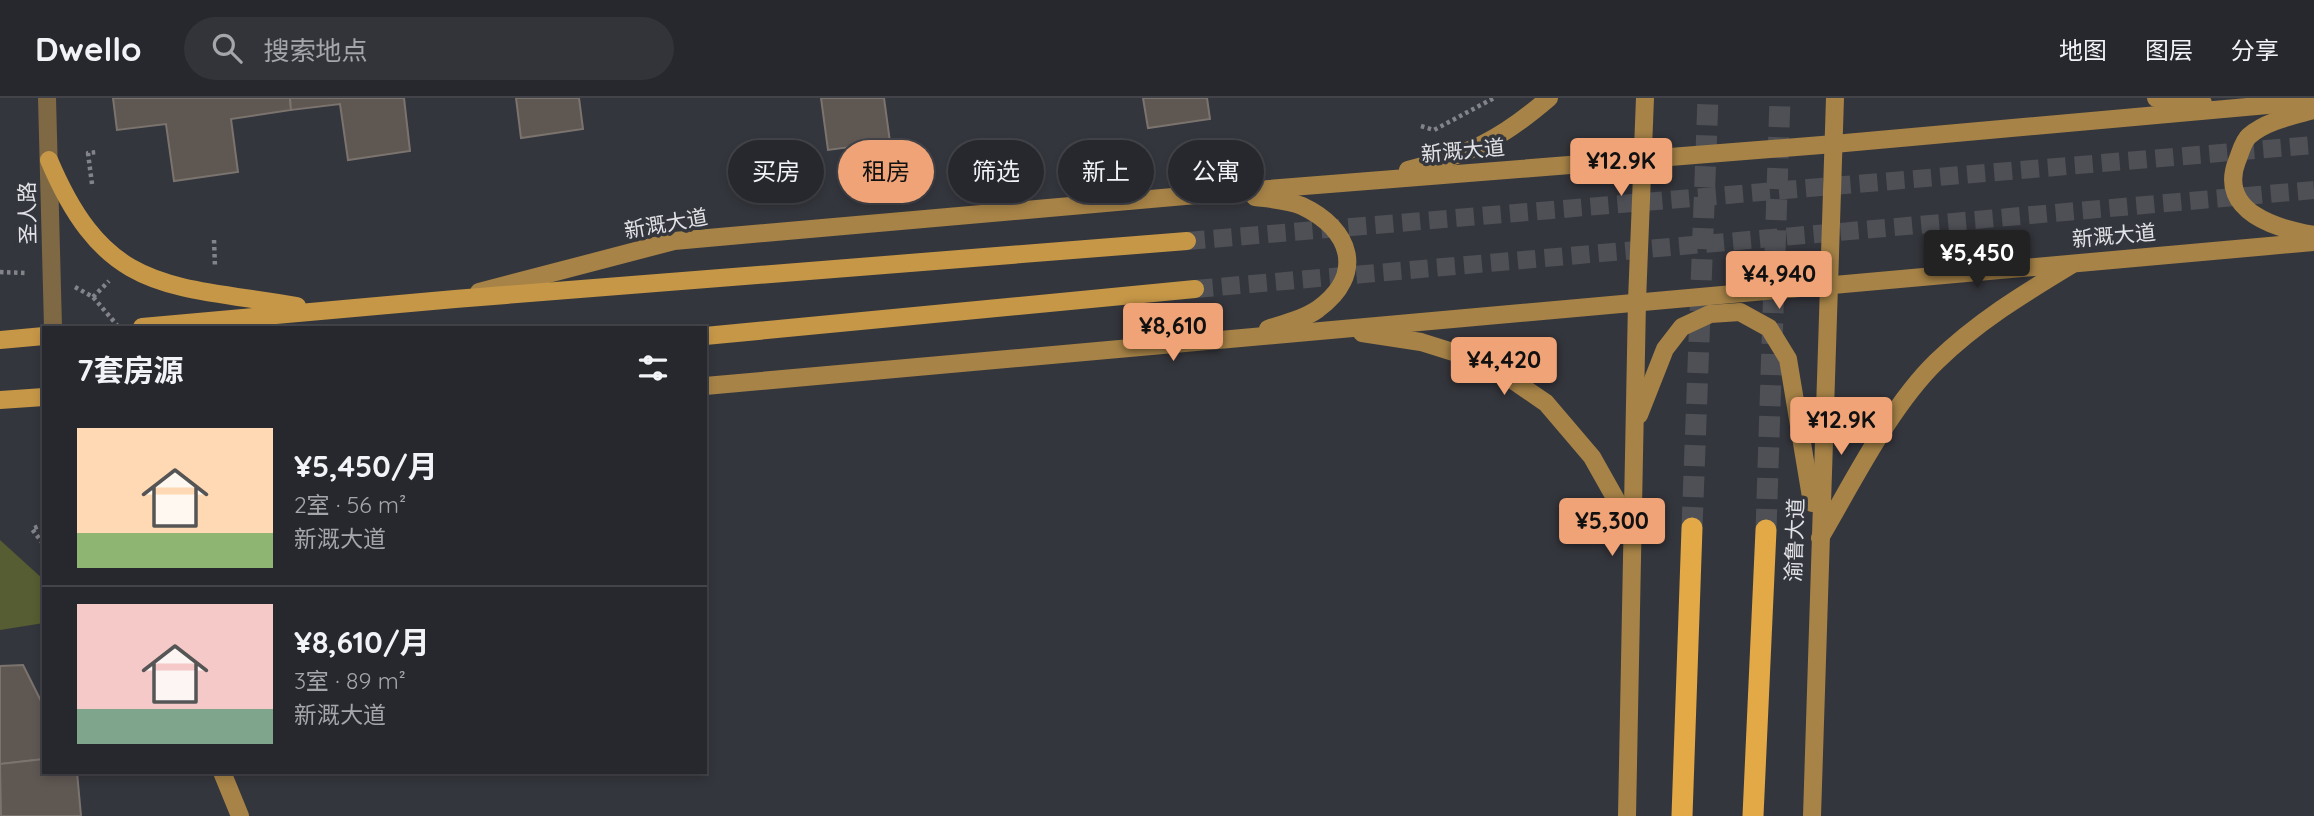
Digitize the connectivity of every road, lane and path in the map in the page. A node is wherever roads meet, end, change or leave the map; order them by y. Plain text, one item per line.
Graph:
1 (47, 98) edge
2 (1494, 98) edge
3 (1549, 98) edge
4 (1646, 98) edge
5 (1835, 98) edge
6 (2156, 98) edge
7 (2314, 100) edge
8 (2242, 107) junction
9 (2314, 110) edge
10 (1421, 126) dead end
11 (1834, 144) junction
12 (98, 152) dead end
13 (49, 160) junction
14 (1641, 160) junction
15 (1368, 181) junction
16 (1264, 189) edge
17 (97, 192) dead end
18 (1168, 197) edge
19 (1264, 198) edge
20 (2314, 235) edge
21 (214, 240) dead end
22 (1188, 241) tunnel mouth
23 (2314, 242) edge
24 (2075, 262) junction
25 (203, 265) dead end
26 (1829, 283) junction
27 (1195, 289) tunnel mouth
28 (455, 299) junction
29 (1637, 301) junction
30 (321, 311) junction
31 (53, 326) edge
32 (153, 326) edge
33 (1334, 329) junction
34 (42, 336) edge
35 (707, 336) edge
36 (1249, 337) junction
37 (0, 340) edge
38 (707, 386) edge
39 (42, 397) edge
40 (0, 400) edge
41 (1635, 426) junction
42 (42, 524) edge
43 (1632, 528) junction
44 (1692, 528) tunnel mouth
45 (1766, 530) tunnel mouth
46 (1819, 541) junction
47 (42, 542) edge
48 (223, 774) edge
49 (240, 816) edge
50 (1627, 816) edge
51 (1682, 816) edge
52 (1753, 816) edge
53 (1812, 816) edge

1 - 13 street, 圣人路
2 - 10 path
3 - 15 street
4 - 14 street
5 - 11 street, 渝鲁大道
6 - 8 street
7 - 8 street, 新溉大道
8 - 11 street, 新溉大道
9 - 20 street
11 - 14 street, 新溉大道
11 - 26 street, 渝鲁大道
12 - 17 path
13 - 30 main road
13 - 31 street, 圣人路
14 - 15 street, 新溉大道
14 - 29 street
15 - 16 street, 新溉大道
18 - 28 street, 新溉大道
19 - 36 street
21 - 25 path
22 - 28 main road, 新溉大道
23 - 24 street, 新溉大道
24 - 26 street, 新溉大道
24 - 46 street
26 - 29 street, 新溉大道
26 - 46 street, 渝鲁大道
27 - 35 main road
28 - 30 main road, 新溉大道
29 - 33 street, 新溉大道
29 - 41 street
30 - 32 main road, 新溉大道
33 - 36 street, 新溉大道
33 - 43 street
34 - 37 main road
36 - 38 street, 新溉大道
39 - 40 main road
41 - 43 street
41 - 46 street
42 - 47 path
43 - 50 street
44 - 51 highway
45 - 52 highway, 渝鲁大道
46 - 53 street, 渝鲁大道
48 - 49 street

